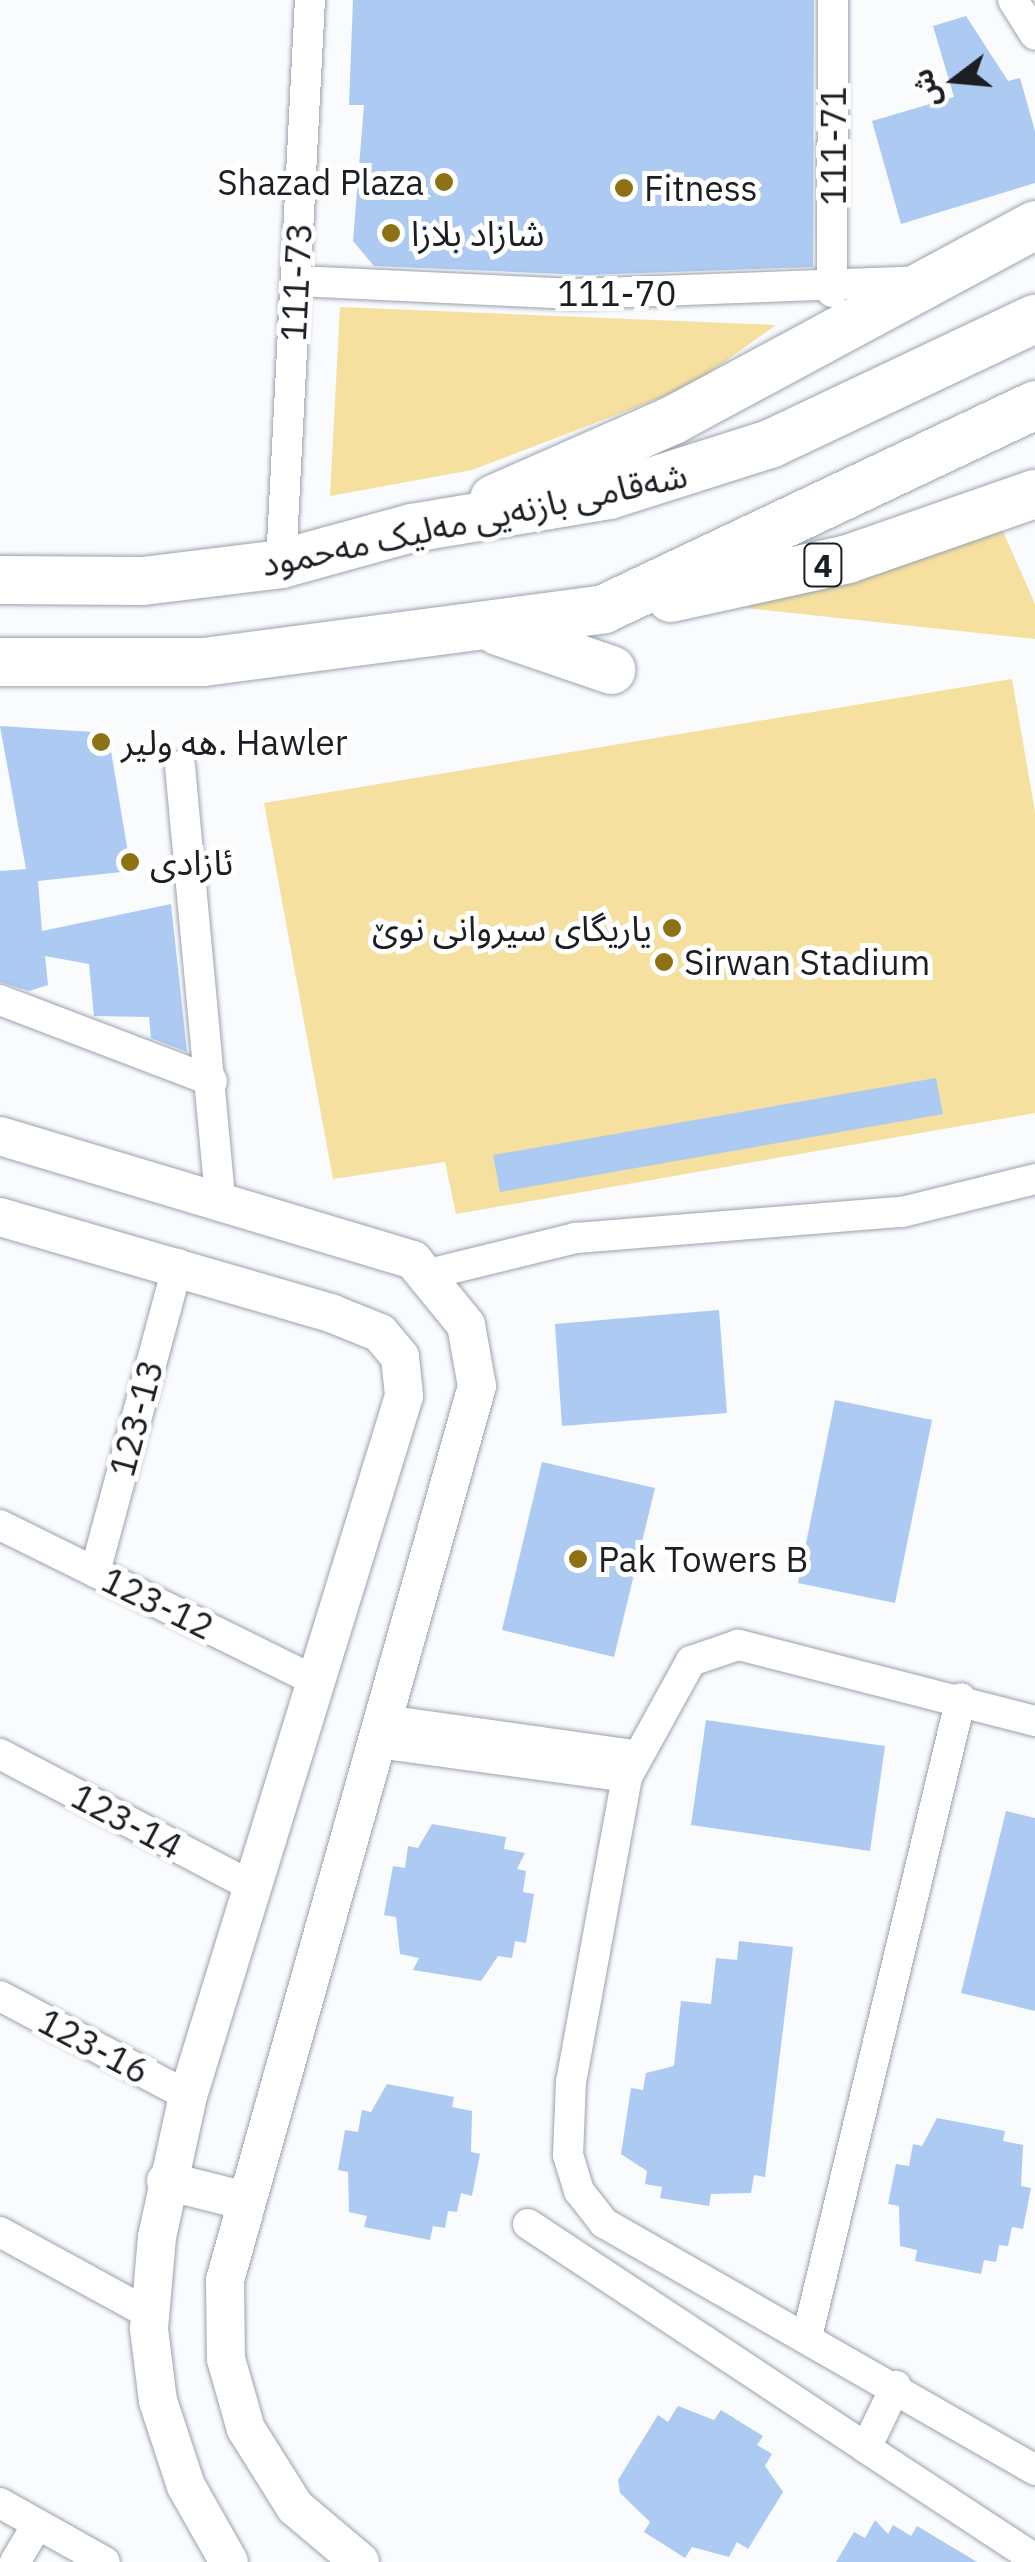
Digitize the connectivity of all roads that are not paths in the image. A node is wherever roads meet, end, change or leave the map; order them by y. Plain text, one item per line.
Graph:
1 (310, 0) edge
2 (833, 0) edge
3 (1013, 0) edge
4 (1035, 35) edge
5 (1035, 225) edge
6 (938, 278) junction
7 (297, 281) junction
8 (832, 292) junction
9 (1035, 318) edge
10 (1035, 406) edge
11 (1035, 494) edge
12 (412, 528) junction
13 (280, 564) junction
14 (0, 580) edge
15 (604, 609) junction
16 (494, 630) junction
17 (0, 662) edge
18 (611, 670) dead end
19 (180, 766) dead end
20 (0, 1000) edge
21 (212, 1080) junction
22 (0, 1136) edge
23 (1035, 1178) edge
24 (220, 1201) junction
25 (0, 1218) edge
26 (178, 1264) junction
27 (432, 1273) junction
28 (0, 1525) edge
29 (95, 1572) junction
30 (316, 1682) junction
31 (961, 1698) junction
32 (1035, 1720) edge
33 (380, 1731) junction
34 (0, 1754) edge
35 (631, 1766) junction
36 (255, 1888) junction
37 (0, 1996) edge
38 (188, 2096) junction
39 (166, 2180) junction
40 (242, 2200) junction
41 (528, 2224) dead end
42 (0, 2232) edge
43 (701, 2279) junction
44 (150, 2314) junction
45 (678, 2319) junction
46 (806, 2337) junction
47 (896, 2386) junction
48 (866, 2448) junction
49 (1035, 2470) edge
50 (0, 2503) edge
51 (200, 2512) junction
52 (37, 2525) junction
53 (1035, 2559) edge
54 (15, 2562) edge
55 (105, 2562) edge
56 (195, 2562) edge
57 (229, 2562) edge
58 (360, 2562) edge

1 - 7 street, 111-73
2 - 8 street, 111-71
3 - 4 street
5 - 6 highway
6 - 8 street, 111-70
6 - 12 highway
7 - 8 street, 111-70
7 - 13 street, 111-73
9 - 12 highway, شەقامی بازنەیی مەلیک مەحمود
10 - 15 highway
11 - 15 highway, 4
12 - 13 highway, شەقامی بازنەیی مەلیک مەحمود
13 - 14 highway, شەقامی بازنەیی مەلیک مەحمود
15 - 16 highway
16 - 17 highway
16 - 18 highway
19 - 21 street
20 - 21 street
21 - 24 street
22 - 24 street
23 - 27 street
24 - 27 street
25 - 26 street
26 - 29 street, 123-13
26 - 30 street
27 - 33 street
28 - 29 street, 123-12
29 - 30 street, 123-12
30 - 36 street
31 - 32 street
31 - 35 street
31 - 46 street
33 - 35 street
33 - 40 street
34 - 36 street, 123-14
35 - 43 street
36 - 38 street
37 - 38 street, 123-16
38 - 39 street
39 - 40 street
39 - 44 street
40 - 58 street
41 - 45 street
42 - 44 street
43 - 45 street
43 - 46 street
44 - 51 street
45 - 48 street
46 - 47 street
47 - 48 street
47 - 49 street
48 - 53 street
50 - 52 street
51 - 56 street
51 - 57 street
52 - 54 street
52 - 55 street

